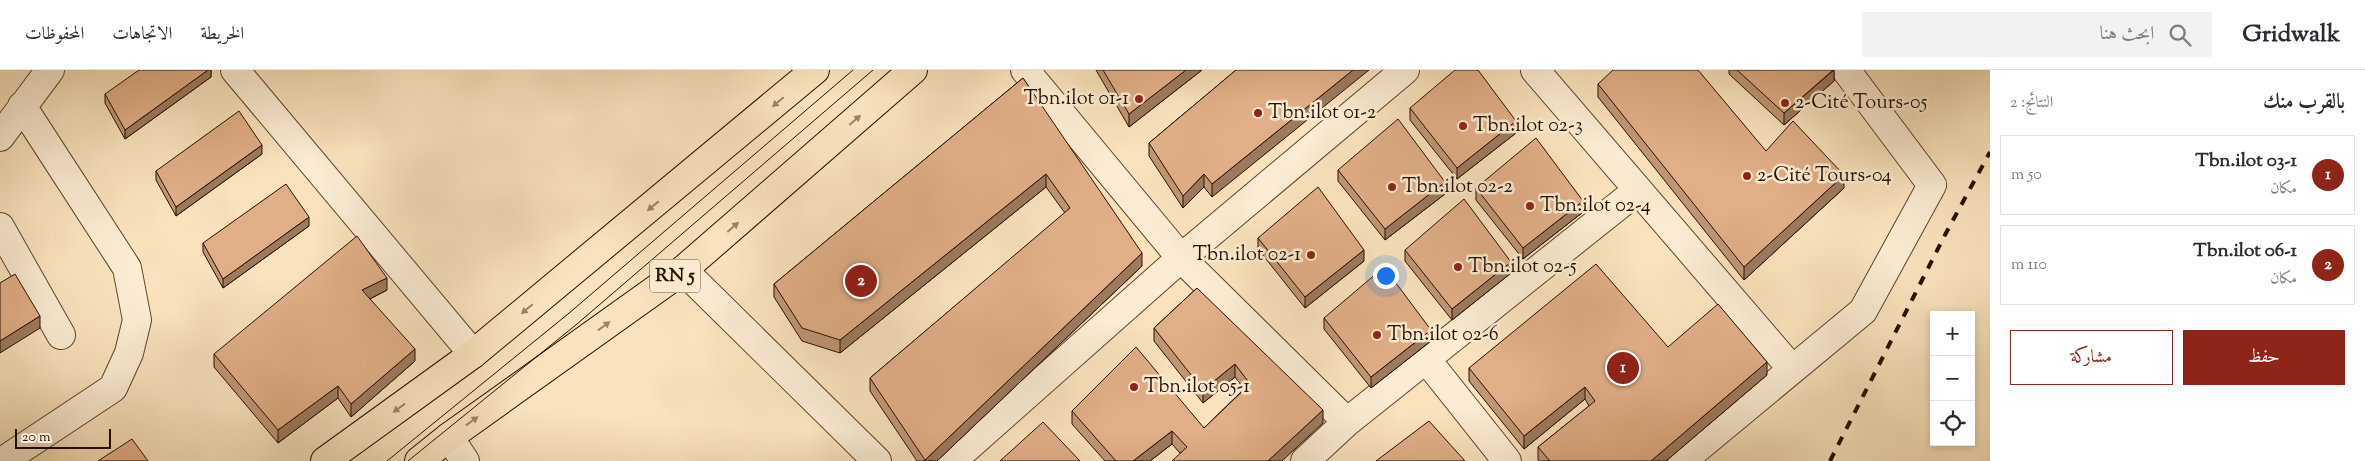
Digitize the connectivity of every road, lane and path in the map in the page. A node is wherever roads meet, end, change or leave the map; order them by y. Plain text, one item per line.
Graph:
1 (50, 70) edge
2 (235, 70) edge
3 (815, 70) edge
4 (913, 70) edge
5 (1025, 70) edge
6 (1405, 70) edge
7 (1535, 70) edge
8 (1846, 70) edge
9 (22, 106) junction
10 (0, 137) edge
11 (1638, 190) junction
12 (0, 227) edge
13 (1181, 258) junction
14 (683, 270) junction
15 (61, 334) dead end
16 (473, 354) junction
17 (1426, 359) junction
18 (1792, 369) junction
19 (1347, 422) junction
20 (449, 437) junction
21 (3, 461) edge
22 (326, 461) edge
23 (419, 461) edge
24 (465, 461) edge
25 (877, 461) edge
26 (952, 461) edge
27 (1305, 461) edge
28 (1507, 461) edge
29 (1682, 461) edge

1 - 9 street
2 - 16 street
3 -> 16 main road
14 -> 4 main road, RN 5
5 - 13 street
6 - 13 street
7 - 11 street
8 - 18 street
9 - 10 street
9 - 21 street
11 - 17 street
11 - 18 street
12 - 15 street
13 - 19 street
13 - 26 street
20 -> 14 main road, RN 5
14 - 25 street
16 -> 22 main road
17 - 19 street
17 - 28 street
18 - 29 street
19 - 27 street
20 - 23 main road, RN 5
20 - 24 street

